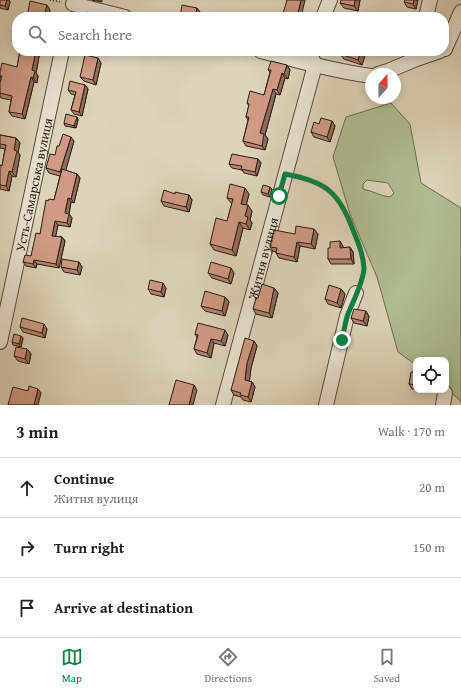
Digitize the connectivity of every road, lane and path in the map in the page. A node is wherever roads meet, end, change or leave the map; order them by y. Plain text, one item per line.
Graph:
1 (330, 0) edge
2 (430, 0) edge
3 (72, 7) edge
4 (98, 12) edge
5 (325, 12) edge
6 (427, 12) edge
7 (461, 12) edge
8 (449, 37) edge
9 (461, 45) edge
10 (449, 48) edge
11 (61, 56) edge
12 (280, 56) edge
13 (311, 56) edge
14 (413, 56) edge
15 (314, 65) junction
16 (393, 68) edge
17 (365, 75) edge
18 (285, 174) junction
19 (356, 293) joint
20 (0, 342) edge
21 (223, 405) edge
22 (326, 405) edge

1 - 5 street
2 - 6 street
3 - 4 street
7 - 8 street
9 - 10 street
11 - 20 street, Усть-Самарська вулиця
12 - 15 street
13 - 15 street, Житня вулиця
14 - 16 street
15 - 17 street
15 - 18 street, Житня вулиця
18 - 19 path
18 - 21 street, Житня вулиця
19 - 22 street

